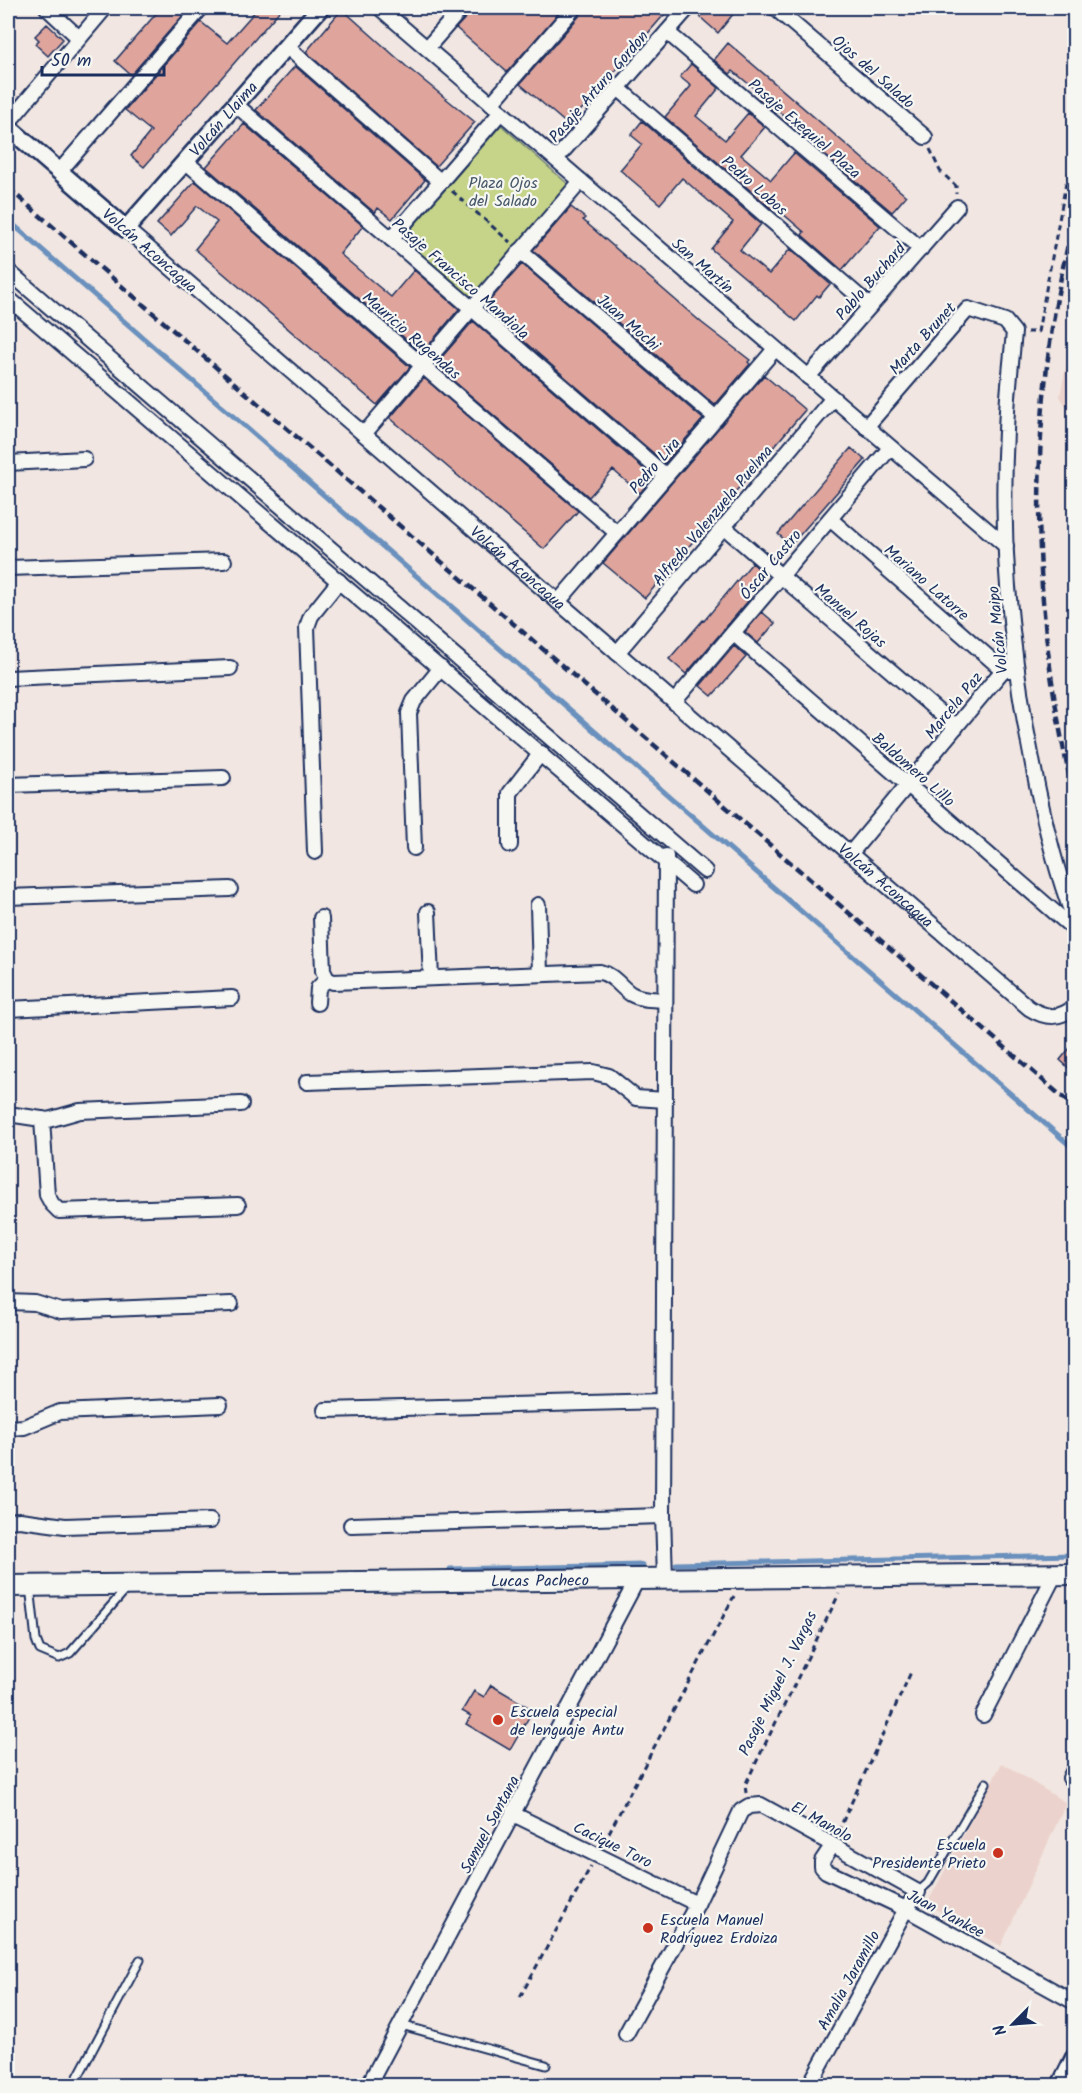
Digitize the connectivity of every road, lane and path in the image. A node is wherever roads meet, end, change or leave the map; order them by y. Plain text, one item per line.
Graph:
1 (47, 8) edge
2 (105, 8) edge
3 (201, 8) edge
4 (320, 8) edge
5 (380, 8) edge
6 (462, 8) edge
7 (574, 8) edge
8 (688, 8) edge
9 (775, 8) edge
10 (667, 32) junction
11 (79, 38) junction
12 (286, 46) junction
13 (427, 48) junction
14 (618, 88) junction
15 (235, 104) junction
16 (496, 108) junction
17 (8, 125) edge
18 (925, 137) joint
19 (556, 159) junction
20 (1074, 159) edge
21 (185, 161) junction
22 (59, 172) junction
23 (581, 181) junction
24 (441, 182) junction
25 (957, 207) joint
26 (126, 229) junction
27 (392, 239) junction
28 (921, 249) junction
29 (520, 251) junction
30 (8, 271) edge
31 (8, 298) edge
32 (870, 306) junction
33 (471, 308) junction
34 (1014, 332) junction
35 (775, 349) junction
36 (422, 366) junction
37 (808, 377) junction
38 (833, 398) junction
39 (716, 418) junction
40 (866, 427) junction
41 (364, 434) junction
42 (890, 448) junction
43 (84, 459) dead end
44 (8, 463) edge
45 (666, 476) junction
46 (830, 519) junction
47 (723, 527) junction
48 (617, 533) junction
49 (1006, 546) junction
50 (224, 561) dead end
51 (8, 568) edge
52 (781, 576) junction
53 (339, 581) junction
54 (558, 602) junction
55 (733, 633) junction
56 (616, 653) junction
57 (230, 668) dead end
58 (441, 668) junction
59 (1003, 670) junction
60 (1017, 670) junction
61 (8, 678) edge
62 (674, 702) junction
63 (956, 727) junction
64 (541, 753) junction
65 (222, 778) dead end
66 (8, 784) edge
67 (908, 785) junction
68 (669, 839) junction
69 (510, 845) dead end
70 (414, 848) dead end
71 (315, 852) dead end
72 (850, 854) junction
73 (665, 860) junction
74 (705, 871) dead end
75 (693, 885) dead end
76 (230, 890) dead end
77 (8, 897) edge
78 (537, 905) dead end
79 (428, 912) dead end
80 (321, 918) dead end
81 (1074, 918) edge
82 (1074, 929) edge
83 (540, 974) junction
84 (431, 978) junction
85 (327, 979) junction
86 (232, 998) dead end
87 (665, 1000) junction
88 (317, 1003) dead end
89 (1074, 1007) edge
90 (8, 1008) edge
91 (307, 1082) dead end
92 (664, 1100) junction
93 (241, 1104) dead end
94 (8, 1114) edge
95 (42, 1119) junction
96 (238, 1205) dead end
97 (8, 1302) edge
98 (231, 1304) dead end
99 (663, 1401) junction
100 (220, 1405) dead end
101 (325, 1410) dead end
102 (8, 1428) edge
103 (663, 1516) junction
104 (8, 1521) edge
105 (210, 1521) dead end
106 (351, 1525) dead end
107 (1065, 1574) edge
108 (848, 1575) junction
109 (739, 1576) junction
110 (665, 1577) junction
111 (638, 1578) junction
112 (131, 1584) junction
113 (8, 1586) edge
114 (30, 1586) junction
115 (912, 1670) dead end
116 (982, 1715) dead end
117 (986, 1783) dead end
118 (746, 1808) junction
119 (513, 1814) junction
120 (832, 1846) junction
121 (597, 1855) junction
122 (918, 1892) junction
123 (697, 1904) junction
124 (906, 1909) junction
125 (140, 1960) dead end
126 (520, 1997) dead end
127 (1074, 2002) edge
128 (401, 2025) junction
129 (626, 2034) dead end
130 (1074, 2058) edge
131 (546, 2065) dead end
132 (73, 2085) edge
133 (368, 2085) edge
134 (809, 2085) edge
135 (1060, 2085) edge

1 - 11 street
2 - 11 street
3 - 22 street
4 - 12 street, Volcán Llaima
5 - 13 street, San Martín
6 - 13 street
7 - 16 street
8 - 10 street, Pasaje Arturo Gordon
9 - 18 street, Ojos del Salado
10 - 14 street, Pasaje Arturo Gordon
10 - 28 street, Pasaje Exequiel Plaza
11 - 17 street
12 - 15 street, Volcán Llaima
12 - 24 street
13 - 16 street, San Martín
14 - 19 street, Pasaje Arturo Gordon
14 - 32 street, Pedro Lobos
15 - 21 street, Volcán Llaima
15 - 27 street, Pasaje Francisco Mandiola
16 - 19 street, San Martín
16 - 24 street
17 - 22 street, Volcán Aconcagua
18 - 25 path
19 - 23 street, San Martín
20 - 34 path
21 - 26 street, Volcán Llaima
21 - 36 street, Mauricio Rugendas
22 - 26 street, Volcán Aconcagua
23 - 29 street
23 - 35 street, San Martín
24 - 27 street
24 - 29 path
25 - 28 street, Pablo Buchard
26 - 41 street, Volcán Aconcagua
27 - 33 street, Pasaje Francisco Mandiola
28 - 32 street, Pablo Buchard
29 - 33 street
29 - 39 street, Juan Mochi
30 - 68 street
31 - 53 street
32 - 37 street, Pablo Buchard
33 - 36 street
33 - 45 street, Pasaje Francisco Mandiola
34 - 40 street, Marta Brunet
34 - 49 street, Volcán Maipo
35 - 37 street, San Martín
35 - 39 street, Pedro Lira
36 - 41 street
36 - 48 street, Mauricio Rugendas
37 - 38 street, San Martín
38 - 40 street, San Martín
38 - 47 street, Alfredo Valenzuela Puelma
39 - 45 street, Pedro Lira
40 - 42 street, San Martín
41 - 54 street, Volcán Aconcagua
42 - 46 street, Óscar Castro
42 - 49 street, San Martín
43 - 44 street
45 - 48 street, Pedro Lira
46 - 52 street, Óscar Castro
46 - 59 street, Mariano Latorre
47 - 52 street, Manuel Rojas
47 - 56 street, Alfredo Valenzuela Puelma
48 - 54 street, Pedro Lira
49 - 60 street, Volcán Maipo
50 - 51 street
52 - 55 street, Óscar Castro
52 - 63 street, Manuel Rojas
53 - 58 street
53 - 71 street
54 - 56 street, Volcán Aconcagua
55 - 62 street, Óscar Castro
55 - 67 street, Baldomero Lillo
56 - 62 street, Volcán Aconcagua
57 - 61 street
58 - 64 street
58 - 70 street
59 - 60 street, Marcela Paz
59 - 63 street, Marcela Paz
60 - 81 street, Volcán Maipo
62 - 72 street, Volcán Aconcagua
63 - 67 street, Marcela Paz
64 - 69 street
64 - 73 street
65 - 66 street
67 - 72 street, Marcela Paz
67 - 82 street, Baldomero Lillo
68 - 73 street
68 - 74 street
72 - 89 street, Volcán Aconcagua
73 - 75 street
73 - 87 street
76 - 77 street
78 - 83 street
79 - 84 street
80 - 85 street
83 - 84 street
83 - 87 street
84 - 85 street
85 - 88 street
86 - 90 street
87 - 92 street
91 - 92 street
92 - 99 street
93 - 95 street
94 - 95 street
95 - 96 street
97 - 98 street
99 - 101 street
99 - 103 street
100 - 102 street
103 - 106 street
103 - 110 street
104 - 105 street
107 - 108 main road, Lucas Pacheco
107 - 116 street
108 - 109 main road, Lucas Pacheco
108 - 118 path, Pasaje Miguel J. Vargas
109 - 110 main road, Lucas Pacheco
109 - 121 path
110 - 111 main road, Lucas Pacheco
111 - 112 main road, Lucas Pacheco
111 - 119 street, Samuel Santana
112 - 114 main road, Lucas Pacheco
112 - 114 lane
113 - 114 main road, Lucas Pacheco
115 - 120 path
117 - 122 lane
118 - 120 street, El Manolo
118 - 123 street
119 - 121 street, Cacique Toro
119 - 128 street, Samuel Santana
120 - 122 street, El Manolo
120 - 124 street, Juan Yankee
121 - 123 street, Cacique Toro
121 - 126 path
122 - 124 street, Amalia Jaramillo
123 - 129 street
124 - 127 street, Juan Yankee
124 - 134 street, Amalia Jaramillo
125 - 132 lane
128 - 131 lane
128 - 133 street, Samuel Santana
130 - 135 street

